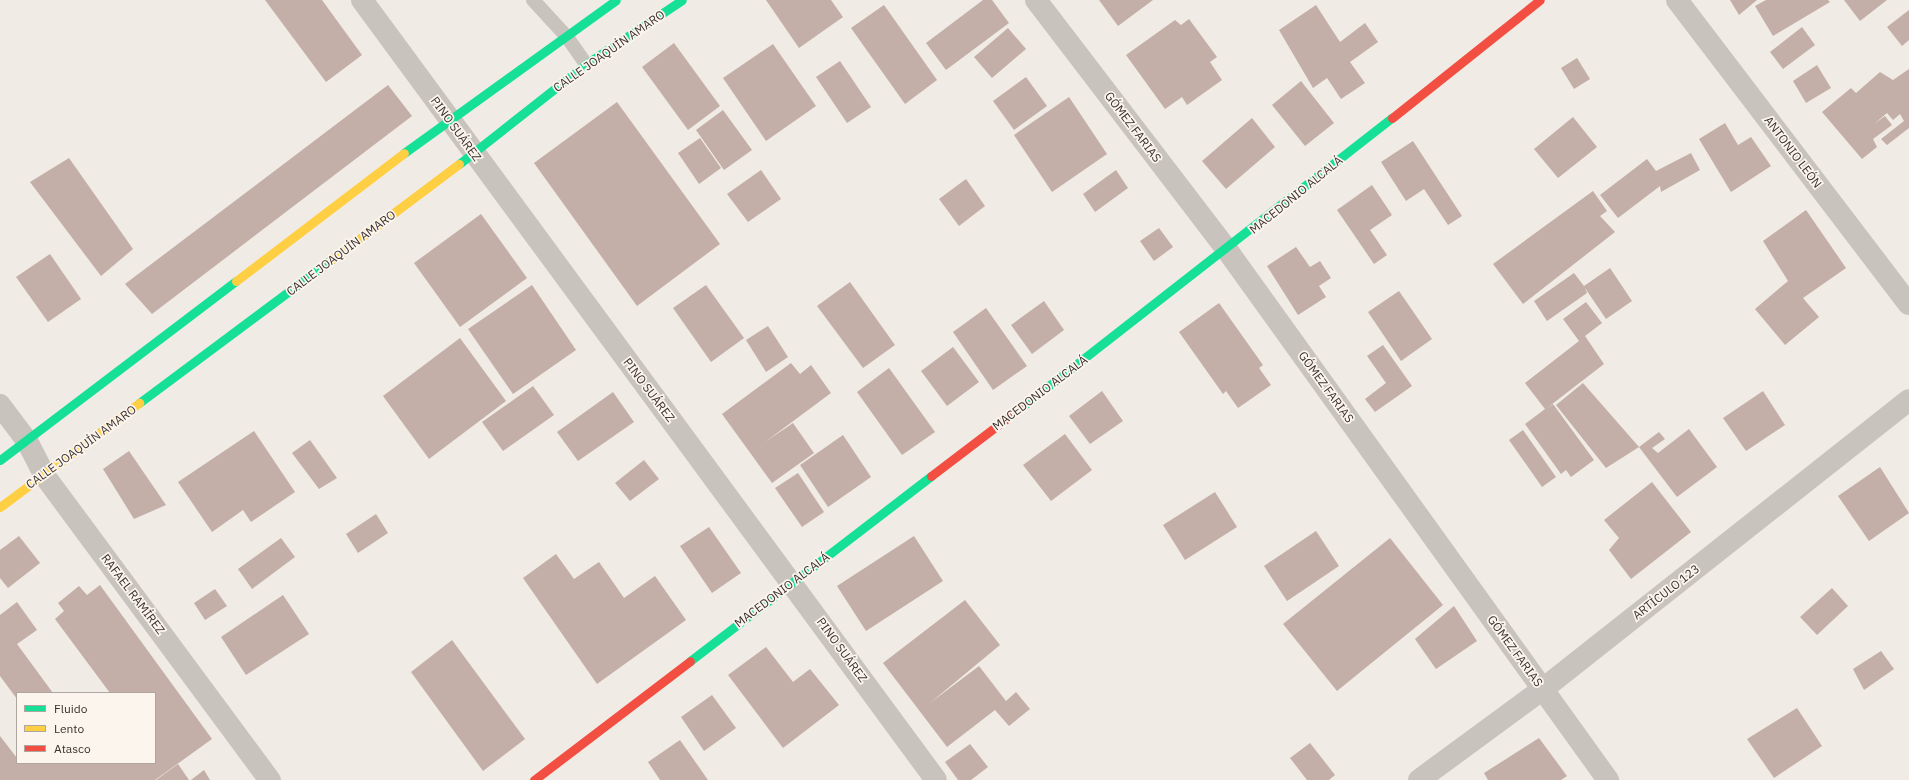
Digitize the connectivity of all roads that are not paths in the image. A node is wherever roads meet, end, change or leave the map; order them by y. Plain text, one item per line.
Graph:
1 (362, 0) edge
2 (533, 0) edge
3 (616, 0) edge
4 (682, 0) edge
5 (1036, 0) edge
6 (1540, 0) edge
7 (1677, 0) edge
8 (567, 37) junction
9 (586, 64) junction
10 (449, 119) junction
11 (474, 153) junction
12 (1227, 250) junction
13 (1909, 304) edge
14 (1909, 400) edge
15 (0, 405) edge
16 (27, 441) junction
17 (0, 460) edge
18 (44, 474) junction
19 (0, 507) edge
20 (792, 582) junction
21 (1543, 689) junction
22 (270, 780) edge
23 (534, 780) edge
24 (936, 780) edge
25 (1419, 780) edge
26 (1608, 780) edge

1 - 10 street, PINO SUÁREZ
2 - 8 lane
3 - 8 main road
4 - 9 main road, CALLE JOAQUÍN AMARO
5 - 12 street, GÓMEZ FARIAS
6 - 12 main road, MACEDONIO ALCALÁ
7 - 13 street, ANTONIO LEÓN
8 - 9 lane
8 - 10 main road
9 - 11 main road, CALLE JOAQUÍN AMARO
10 - 11 street, PINO SUÁREZ
10 - 16 main road
11 - 18 main road, CALLE JOAQUÍN AMARO
11 - 20 street, PINO SUÁREZ
12 - 20 main road, MACEDONIO ALCALÁ
12 - 21 street, GÓMEZ FARIAS
14 - 21 street, ARTÍCULO 123
15 - 16 street, RAFAEL RAMÍREZ
16 - 17 main road
16 - 18 street, RAFAEL RAMÍREZ
18 - 19 main road, CALLE JOAQUÍN AMARO
18 - 22 street, RAFAEL RAMÍREZ
20 - 23 main road, MACEDONIO ALCALÁ
20 - 24 street, PINO SUÁREZ
21 - 25 street, ARTÍCULO 123
21 - 26 street, GÓMEZ FARIAS

